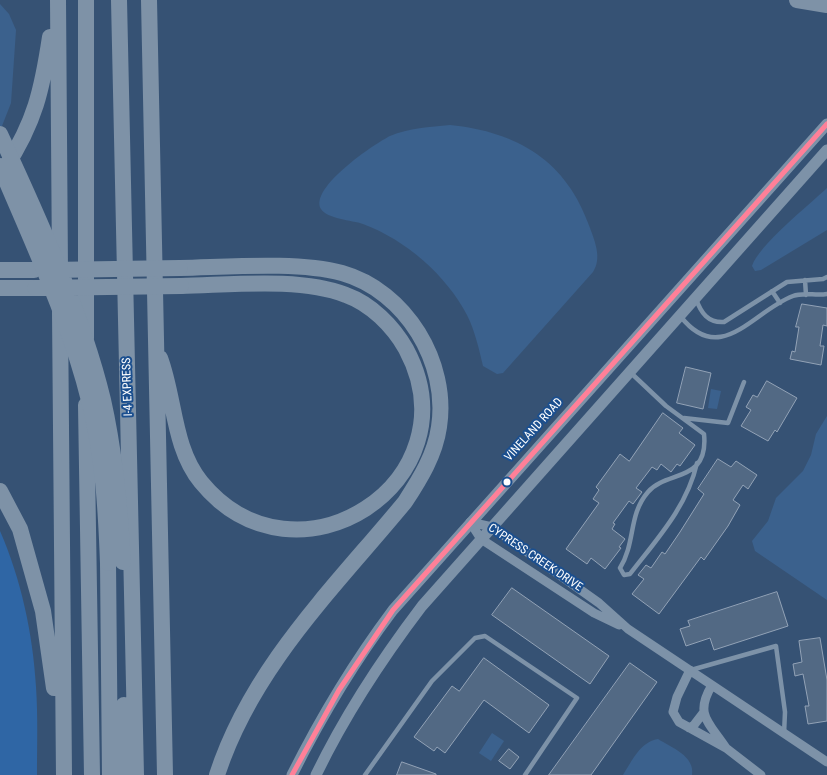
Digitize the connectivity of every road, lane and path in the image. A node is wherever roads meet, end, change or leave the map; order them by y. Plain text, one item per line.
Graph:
1 (56, 0) edge
2 (86, 0) edge
3 (119, 0) edge
4 (149, 0) edge
5 (797, 0) edge
6 (827, 5) edge
7 (827, 124) edge
8 (0, 134) edge
9 (827, 150) edge
10 (0, 166) edge
11 (0, 174) edge
12 (0, 270) edge
13 (827, 277) edge
14 (805, 280) junction
15 (0, 288) edge
16 (772, 292) junction
17 (827, 294) edge
18 (806, 295) junction
19 (696, 297) junction
20 (666, 303) junction
21 (780, 303) junction
22 (680, 316) junction
23 (156, 347) junction
24 (616, 359) junction
25 (630, 372) junction
26 (744, 382) dead end
27 (683, 418) junction
28 (697, 463) junction
29 (0, 492) edge
30 (470, 522) junction
31 (492, 527) junction
32 (481, 538) junction
33 (116, 562) junction
34 (628, 629) junction
35 (690, 670) junction
36 (712, 685) junction
37 (704, 712) junction
38 (62, 721) junction
39 (689, 728) junction
40 (784, 734) junction
41 (726, 748) junction
42 (827, 762) edge
43 (64, 775) edge
44 (92, 775) edge
45 (110, 775) edge
46 (124, 775) edge
47 (136, 775) edge
48 (165, 775) edge
49 (217, 775) edge
50 (292, 775) edge
51 (316, 775) edge
52 (365, 775) edge
53 (525, 775) edge
54 (761, 775) edge

1 - 11 highway
1 - 38 highway
2 - 44 highway
3 - 47 highway, I-4 EXPRESS
4 - 23 highway
5 - 6 highway
7 - 20 street, VINELAND ROAD
8 - 33 highway, bridge
9 - 19 street
10 - 33 highway, bridge
12 - 49 highway, bridge
13 - 14 lane
14 - 16 lane
14 - 18 lane
15 - 23 highway, bridge
16 - 19 lane
16 - 21 lane
17 - 18 lane
18 - 21 lane
19 - 22 street
20 - 22 street
20 - 24 street, VINELAND ROAD
21 - 22 lane
22 - 25 street
23 - 48 highway
24 - 25 street
24 - 30 street, VINELAND ROAD
25 - 27 lane
25 - 31 street
26 - 27 lane
27 - 28 lane
28 - 28 lane
29 - 38 highway
30 - 31 street, CYPRESS CREEK DRIVE
30 - 32 street, CYPRESS CREEK DRIVE
30 - 50 street, VINELAND ROAD
31 - 32 street
31 - 34 street, CYPRESS CREEK DRIVE
32 - 34 street, CYPRESS CREEK DRIVE
32 - 51 street
33 - 45 highway
33 - 46 highway
34 - 35 street, CYPRESS CREEK DRIVE
35 - 36 street, CYPRESS CREEK DRIVE
35 - 39 street
35 - 40 lane
36 - 37 street
36 - 40 street, CYPRESS CREEK DRIVE
37 - 39 street
37 - 41 street
38 - 43 highway
39 - 41 street
40 - 42 street, CYPRESS CREEK DRIVE
41 - 54 street
52 - 53 lane

